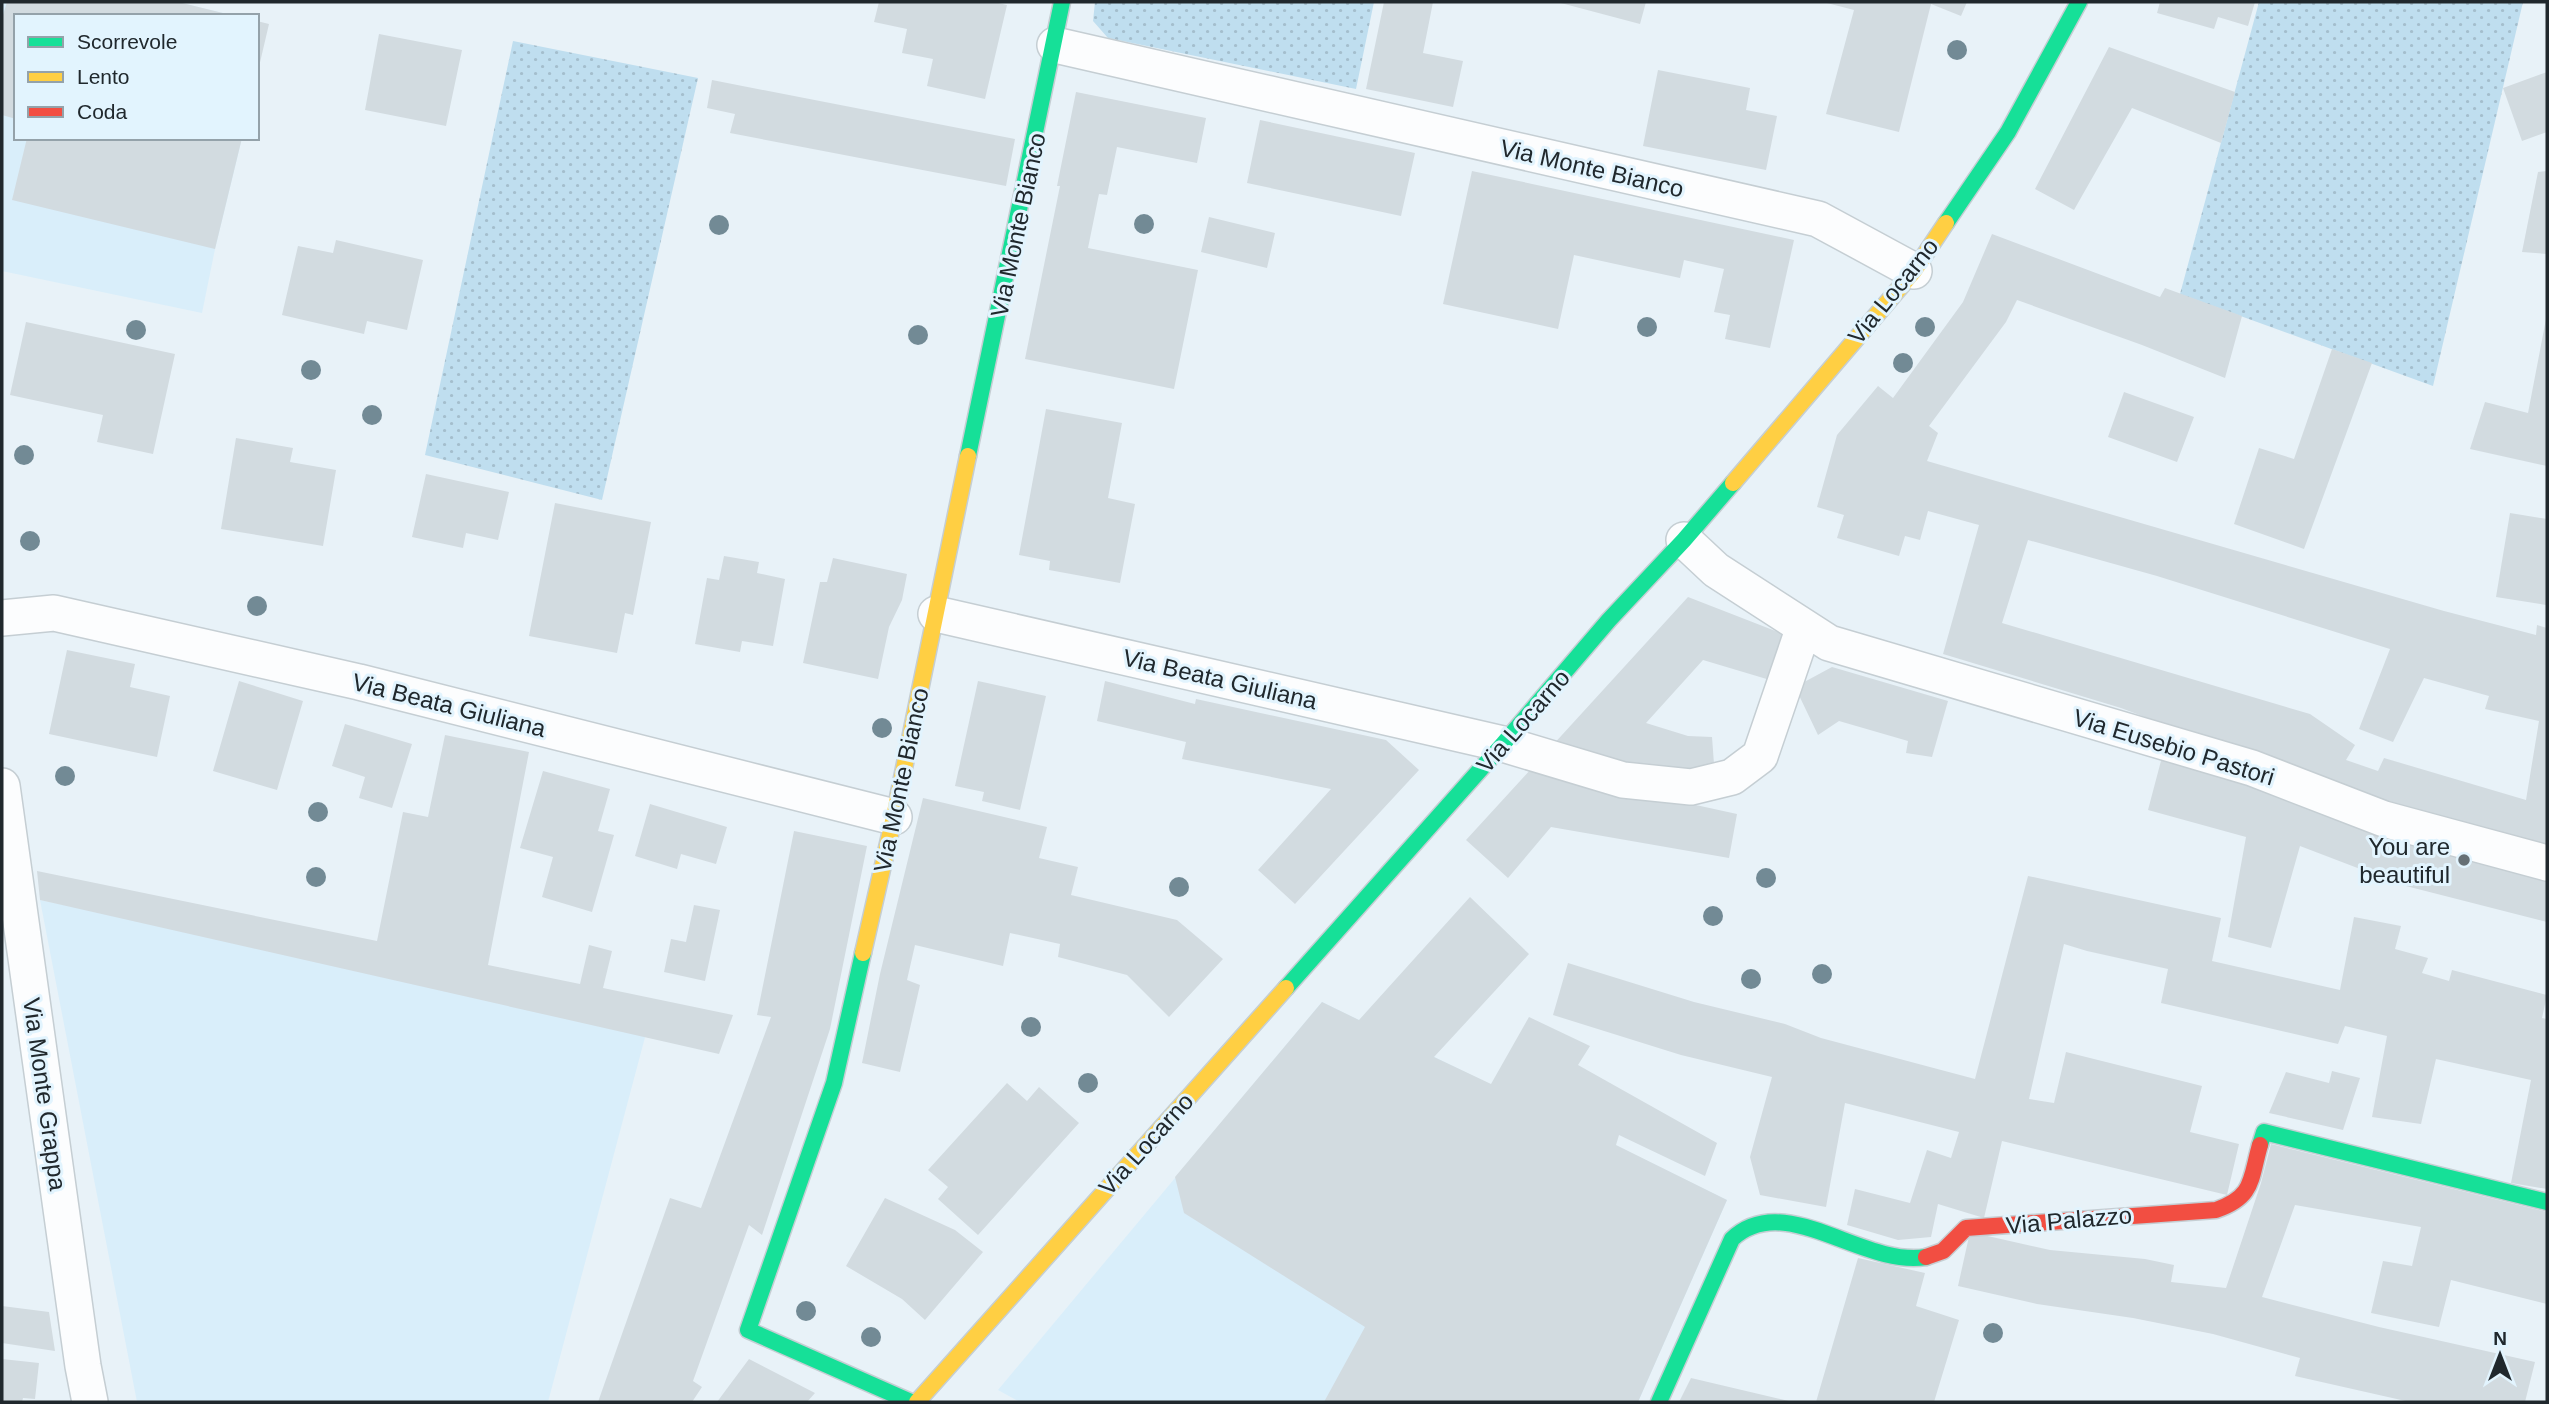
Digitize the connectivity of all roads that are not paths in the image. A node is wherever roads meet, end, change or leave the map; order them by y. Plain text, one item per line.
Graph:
1 (1062, 2) edge
2 (2079, 2) edge
3 (1055, 45) junction
4 (1914, 271) junction
5 (1684, 540) junction
6 (936, 614) junction
7 (2, 618) edge
8 (1804, 627) junction
9 (1503, 744) junction
10 (2, 786) edge
11 (894, 817) junction
12 (2547, 863) edge
13 (2547, 1202) edge
14 (90, 1402) edge
15 (914, 1402) edge
16 (1659, 1402) edge

1 - 3 street, Via Monte Bianco
2 - 4 street, Via Locarno
3 - 4 street, Via Monte Bianco
3 - 6 street, Via Monte Bianco
4 - 5 street, Via Locarno
5 - 8 street, Via Eusebio Pastori
5 - 9 street, Via Locarno
6 - 9 street, Via Beata Giuliana
6 - 11 street, Via Monte Bianco
7 - 11 street, Via Beata Giuliana
8 - 9 street
8 - 12 street, Via Eusebio Pastori
9 - 15 street, Via Locarno
10 - 14 street, Via Monte Grappa
11 - 15 street, Via Monte Bianco
13 - 16 street, Via Palazzo

